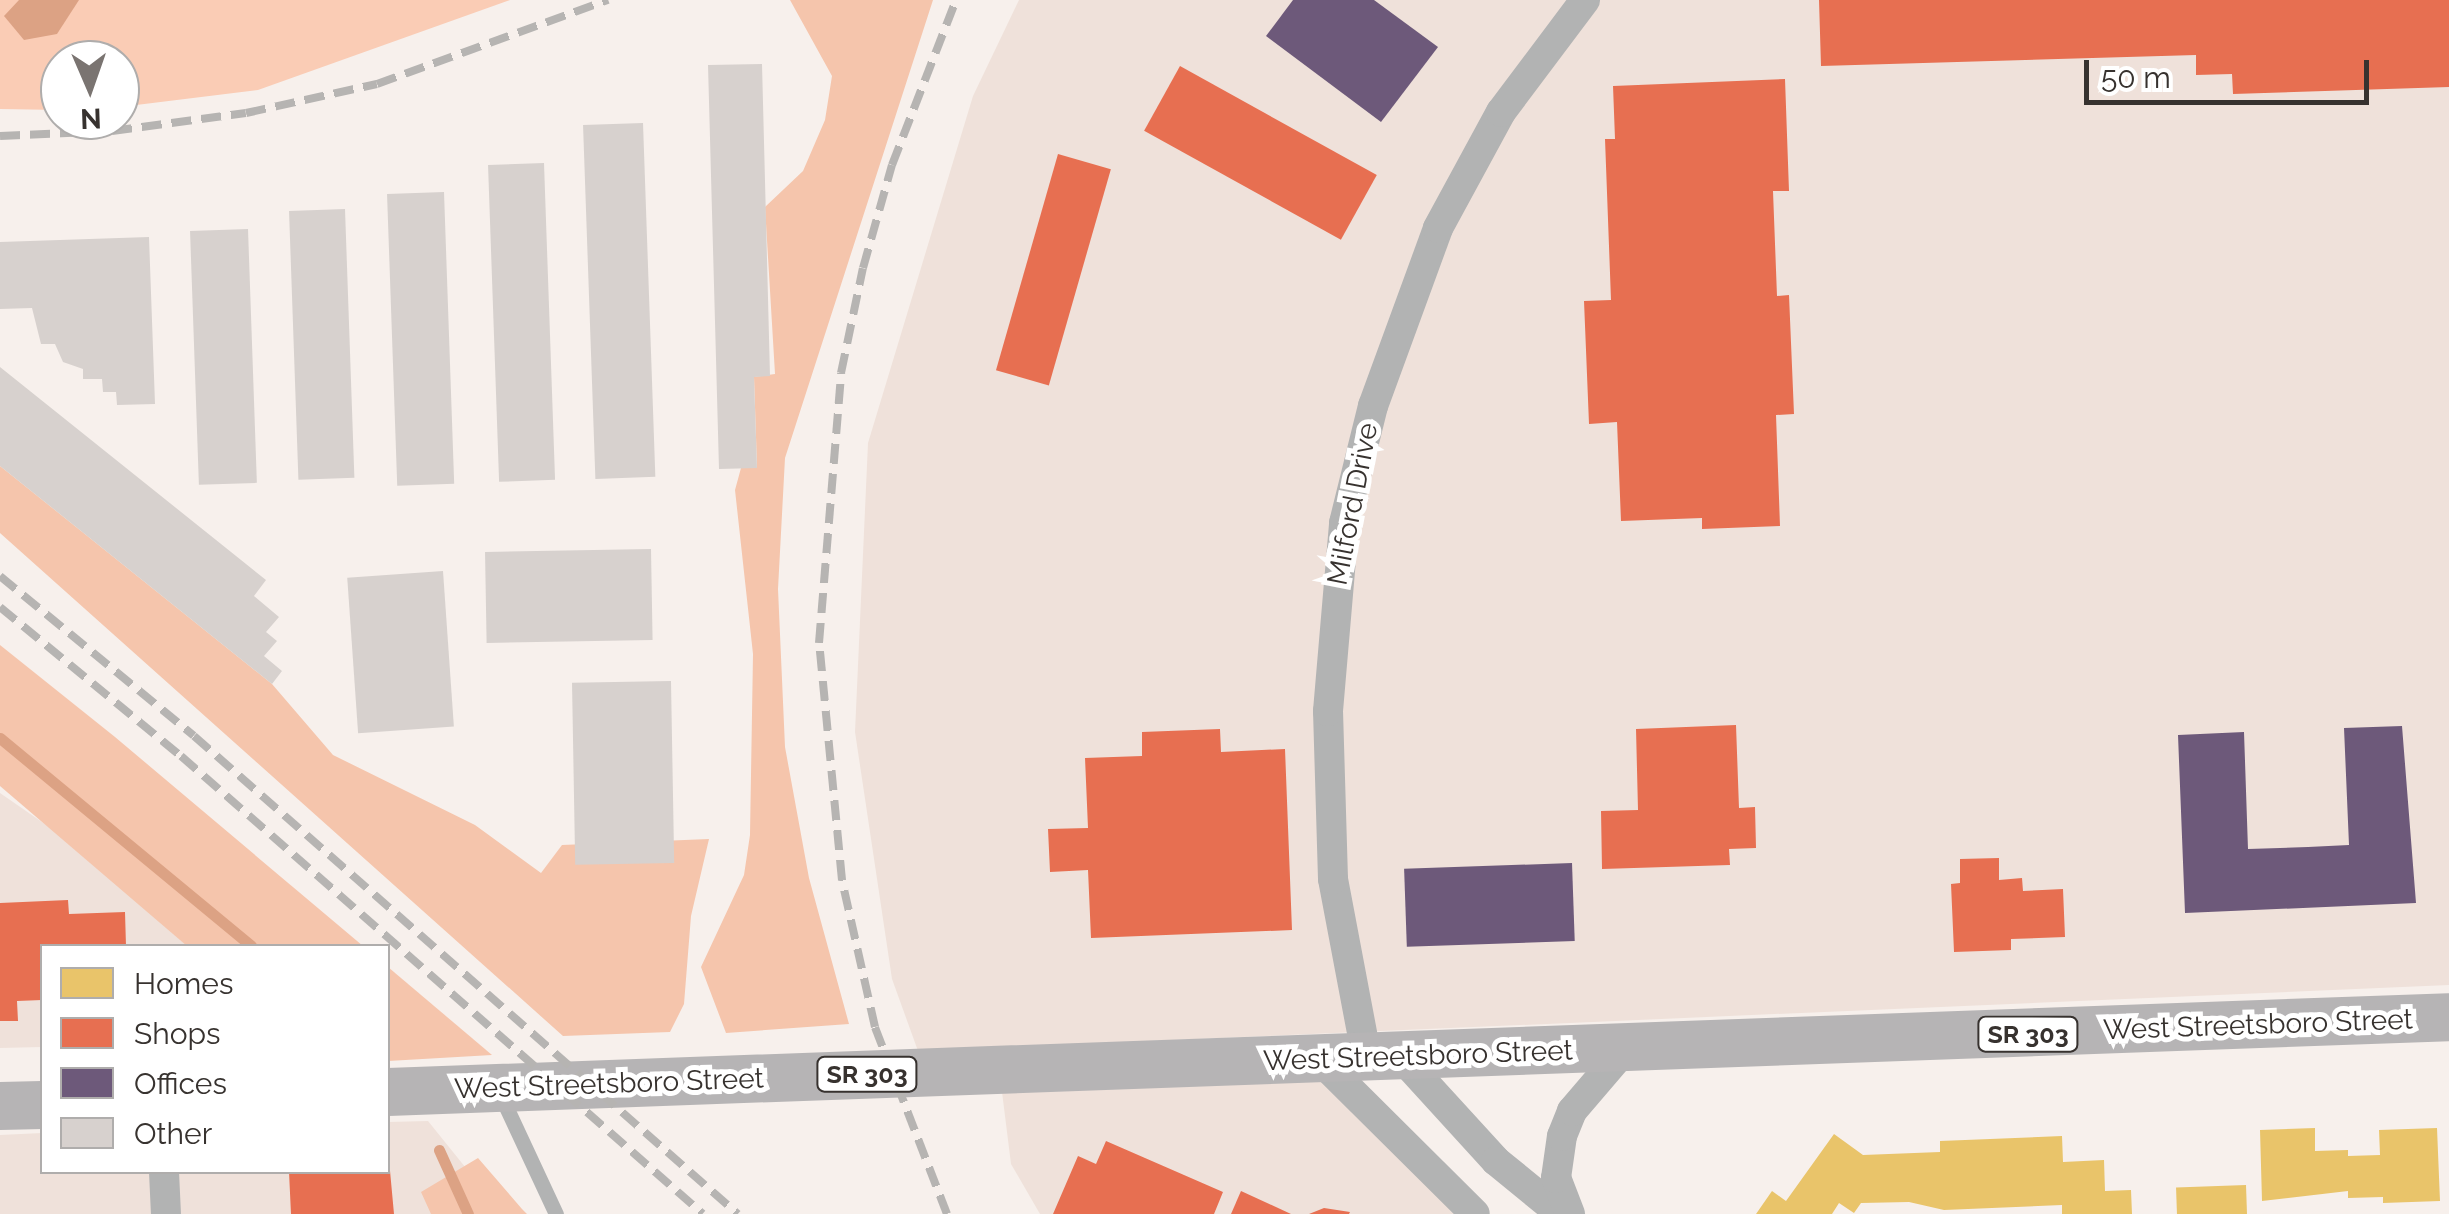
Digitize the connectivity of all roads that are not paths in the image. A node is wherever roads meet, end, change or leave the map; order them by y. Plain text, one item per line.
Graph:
1 (1585, 0) edge
2 (2449, 1017) edge
3 (1625, 1049) junction
4 (1385, 1059) junction
5 (1320, 1060) junction
6 (497, 1088) junction
7 (390, 1092) edge
8 (40, 1105) edge
9 (0, 1106) edge
10 (164, 1174) edge
11 (166, 1214) edge
12 (556, 1214) edge
13 (1475, 1214) edge
14 (1561, 1214) edge
15 (1570, 1214) edge

1 - 4 street, Milford Drive
2 - 3 main road, West Streetsboro Street / SR 303
3 - 4 main road, West Streetsboro Street / SR 303
3 - 15 street
4 - 5 main road, West Streetsboro Street / SR 303
4 - 14 street
5 - 6 main road, West Streetsboro Street / SR 303
5 - 13 street
6 - 7 main road, West Streetsboro Street / SR 303
6 - 12 lane
8 - 9 main road
10 - 11 street

